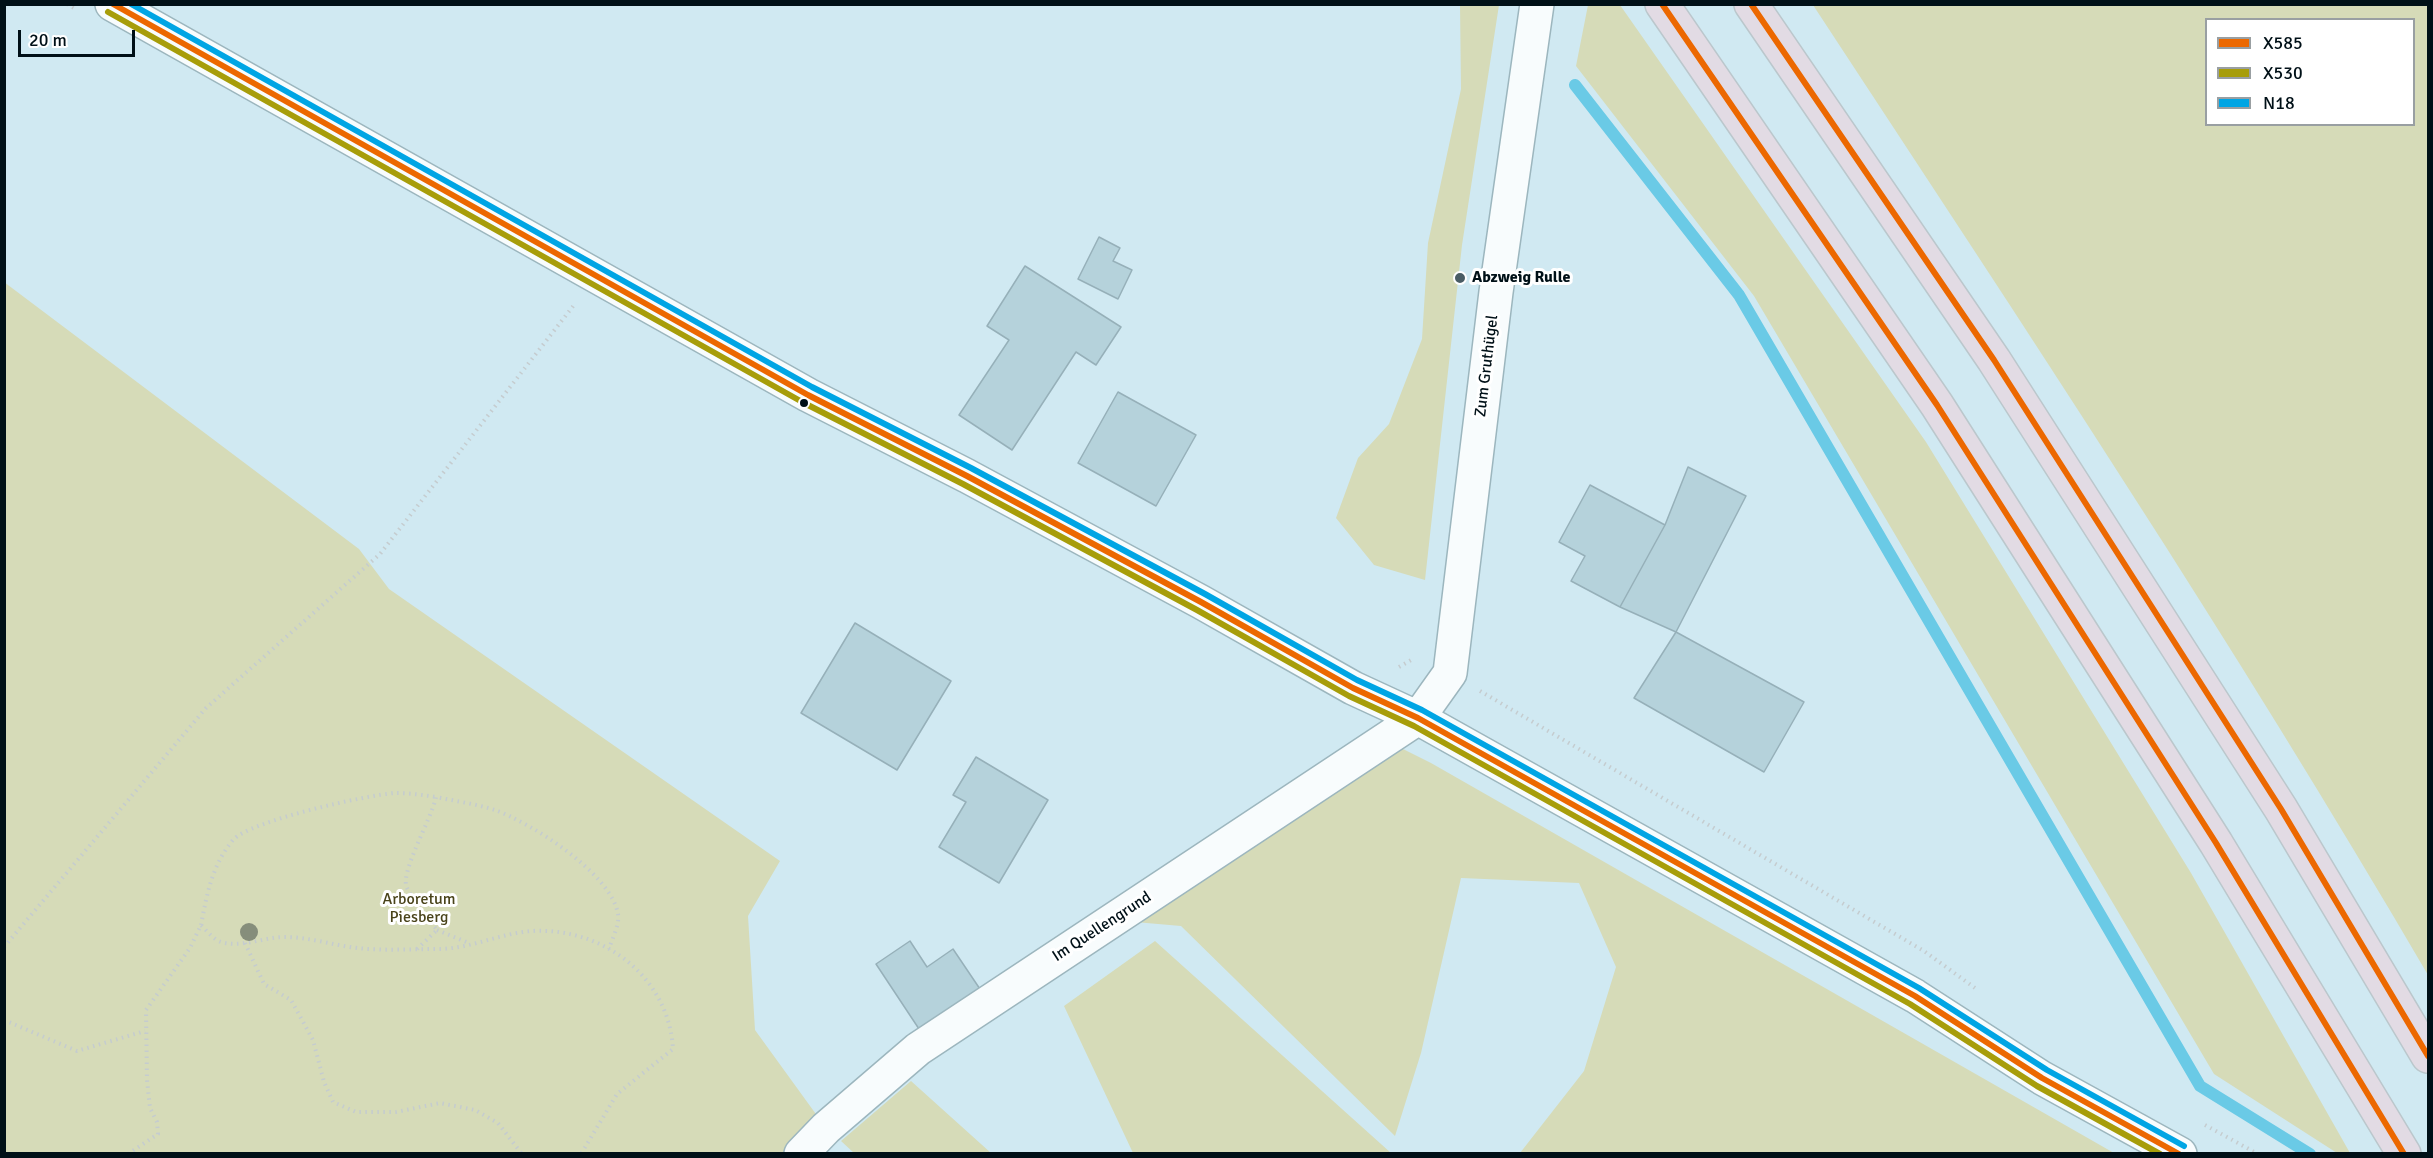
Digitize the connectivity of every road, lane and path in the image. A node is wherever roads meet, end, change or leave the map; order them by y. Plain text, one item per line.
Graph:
1 (112, 4) edge
2 (1537, 4) edge
3 (1662, 4) edge
4 (1751, 4) edge
5 (595, 274) junction
6 (1450, 673) junction
7 (1418, 718) junction
8 (436, 796) junction
9 (201, 925) junction
10 (438, 930) junction
11 (245, 943) junction
12 (470, 943) junction
13 (4, 947) edge
14 (417, 949) junction
15 (609, 949) junction
16 (1982, 993) dead end
17 (4, 1020) edge
18 (145, 1031) junction
19 (2428, 1056) edge
20 (2196, 1120) dead end
21 (128, 1154) edge
22 (522, 1154) edge
23 (581, 1154) edge
24 (801, 1154) edge
25 (2180, 1154) edge
26 (2258, 1154) edge
27 (2404, 1154) edge

1 - 5 street
2 - 6 street, Zum Gruthügel
3 - 27 highway
4 - 19 highway
5 - 7 street
5 - 13 path
6 - 7 street, Zum Gruthügel
6 - 16 path
7 - 24 street, Im Quellengrund
7 - 25 street
8 - 9 path
8 - 10 path
8 - 15 path
9 - 11 path
9 - 18 path
10 - 12 path
10 - 14 path
11 - 14 path
11 - 22 path
12 - 14 path
12 - 15 path
15 - 23 path
17 - 18 path
18 - 21 path
20 - 26 path

